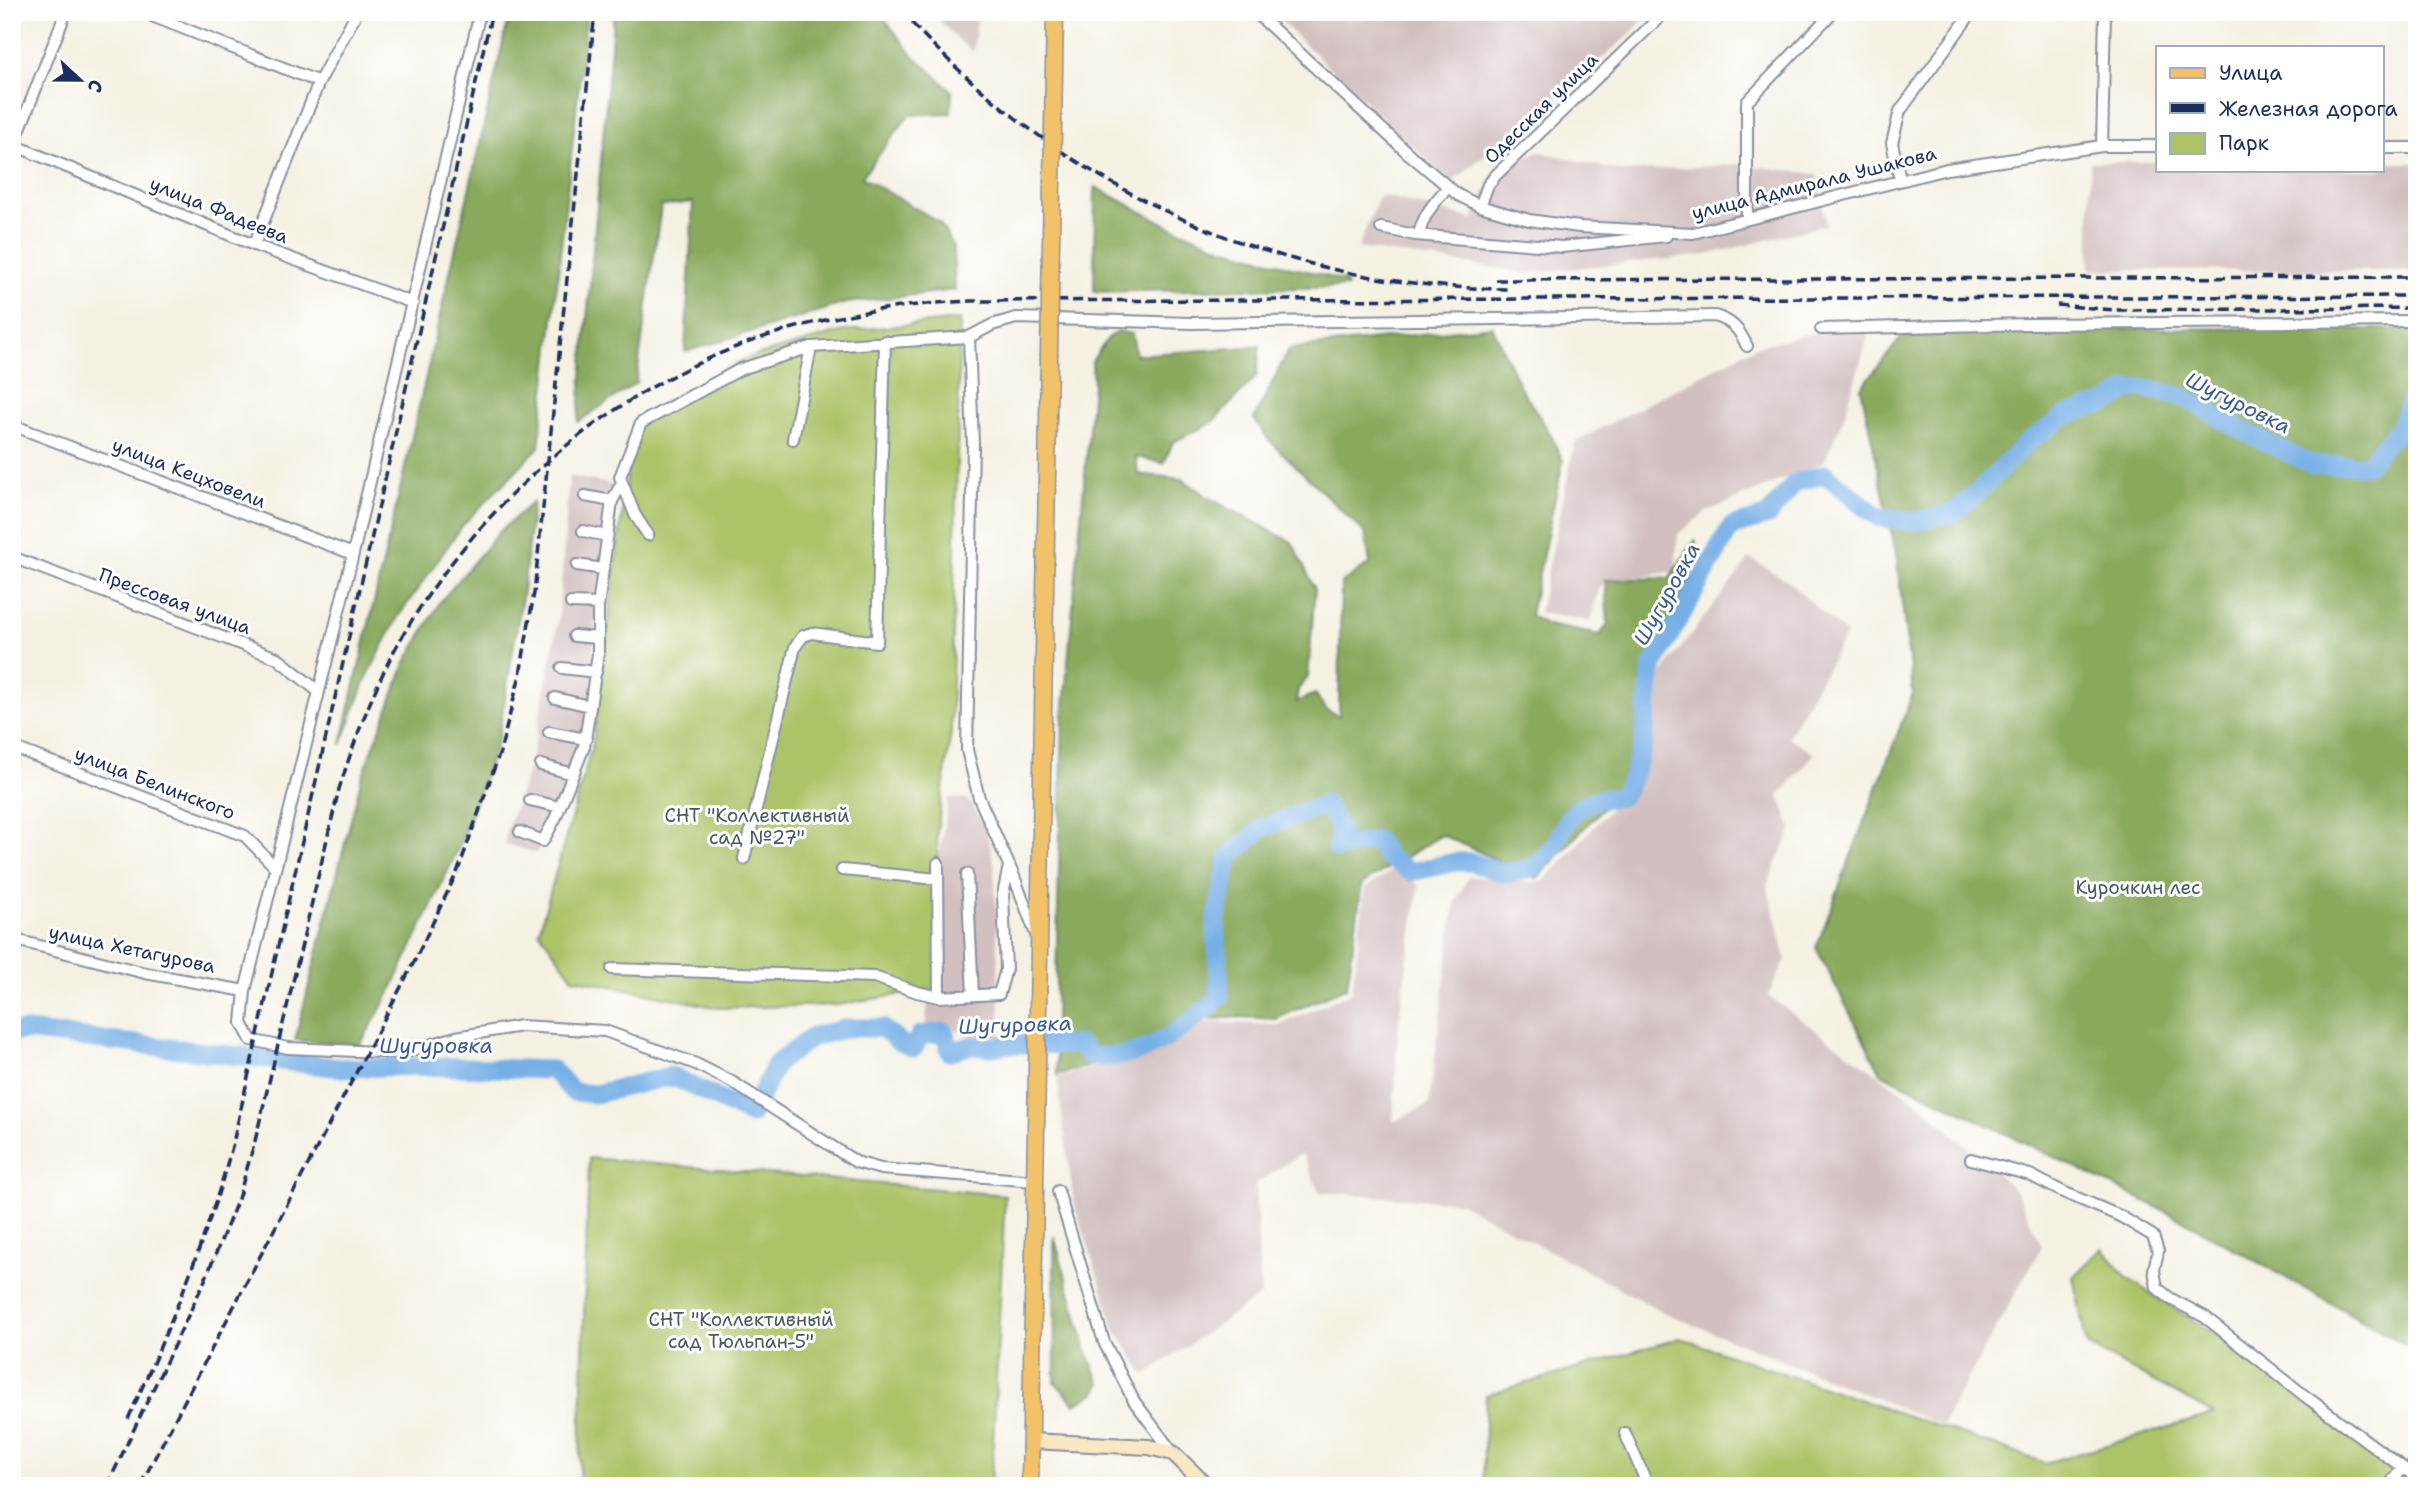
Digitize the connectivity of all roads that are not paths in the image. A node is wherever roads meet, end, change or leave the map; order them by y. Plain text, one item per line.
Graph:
1 (66, 12) edge
2 (142, 12) edge
3 (357, 12) edge
4 (480, 12) edge
5 (1055, 12) edge
6 (1255, 12) edge
7 (1665, 12) edge
8 (1833, 12) edge
9 (1972, 12) edge
10 (2105, 12) edge
11 (319, 82) junction
12 (2102, 146) junction
13 (2156, 146) edge
14 (13, 147) edge
15 (2384, 148) edge
16 (2417, 148) edge
17 (1900, 180) junction
18 (1448, 187) junction
19 (1480, 206) junction
20 (1747, 219) junction
21 (1381, 228) dead end
22 (1693, 233) junction
23 (1419, 235) junction
24 (254, 245) junction
25 (413, 303) junction
26 (2417, 321) edge
27 (1821, 329) dead end
28 (969, 337) junction
29 (885, 341) junction
30 (811, 346) junction
31 (1747, 346) dead end
32 (12, 425) edge
33 (793, 439) dead end
34 (622, 483) junction
35 (585, 496) dead end
36 (612, 501) junction
37 (583, 531) dead end
38 (648, 535) dead end
39 (607, 536) junction
40 (353, 554) junction
41 (12, 558) edge
42 (577, 565) dead end
43 (603, 569) junction
44 (571, 604) dead end
45 (598, 604) junction
46 (574, 636) dead end
47 (598, 638) junction
48 (562, 668) dead end
49 (596, 672) junction
50 (318, 691) junction
51 (555, 698) dead end
52 (590, 706) junction
53 (549, 732) dead end
54 (586, 739) junction
55 (12, 747) edge
56 (541, 765) dead end
57 (573, 774) junction
58 (530, 800) dead end
59 (560, 807) junction
60 (520, 832) dead end
61 (744, 859) dead end
62 (938, 863) dead end
63 (1009, 866) junction
64 (275, 867) junction
65 (842, 870) dead end
66 (967, 874) dead end
67 (938, 879) junction
68 (12, 939) edge
69 (1039, 943) junction
70 (612, 969) dead end
71 (245, 990) junction
72 (973, 995) junction
73 (939, 997) junction
74 (1971, 1158) dead end
75 (1035, 1181) junction
76 (1058, 1191) dead end
77 (1625, 1433) dead end
78 (1031, 1441) junction
79 (1173, 1453) junction
80 (2403, 1468) junction
81 (2417, 1478) edge
82 (1030, 1486) edge
83 (1207, 1486) edge
84 (1648, 1486) edge
85 (2388, 1486) edge

1 - 14 street
2 - 11 street
3 - 11 street
4 - 25 street
5 - 69 main road, bridge
6 - 18 street, улица Адмирала Ушакова
7 - 19 street, Одесская улица
8 - 20 street
9 - 17 street
10 - 12 street
11 - 24 street
12 - 13 street, улица Адмирала Ушакова
12 - 17 street, улица Адмирала Ушакова
14 - 24 street, улица Фадеева
15 - 16 street
17 - 20 street, улица Адмирала Ушакова
18 - 19 street, улица Адмирала Ушакова
18 - 23 street
19 - 22 street, улица Адмирала Ушакова
20 - 22 street, улица Адмирала Ушакова
21 - 23 street
22 - 23 street
24 - 25 street, улица Фадеева
25 - 40 street
26 - 27 street
28 - 29 street
28 - 31 street
28 - 63 street
29 - 30 street
29 - 61 street
30 - 33 street
30 - 34 street
32 - 40 street, улица Кецховели
34 - 36 street
34 - 38 street
35 - 36 street
36 - 39 street
37 - 39 street
39 - 43 street
40 - 50 street
41 - 50 street, Прессовая улица
42 - 43 street
43 - 45 street
44 - 45 street
45 - 47 street
46 - 47 street
47 - 49 street
48 - 49 street
49 - 52 street
50 - 64 street
51 - 52 street
52 - 54 street
53 - 54 street
54 - 57 street
55 - 64 street, улица Белинского
56 - 57 street
57 - 59 street
58 - 59 street
59 - 60 street
62 - 67 street
63 - 69 street
63 - 72 street
64 - 71 street
65 - 67 street
66 - 72 street
67 - 73 street
68 - 71 street, улица Хетагурова
69 - 75 main road
70 - 73 street
71 - 75 street
72 - 73 street
74 - 80 street
75 - 78 main road
76 - 79 street
77 - 84 street
78 - 79 street
78 - 82 main road
79 - 83 street
80 - 81 street
80 - 85 street

